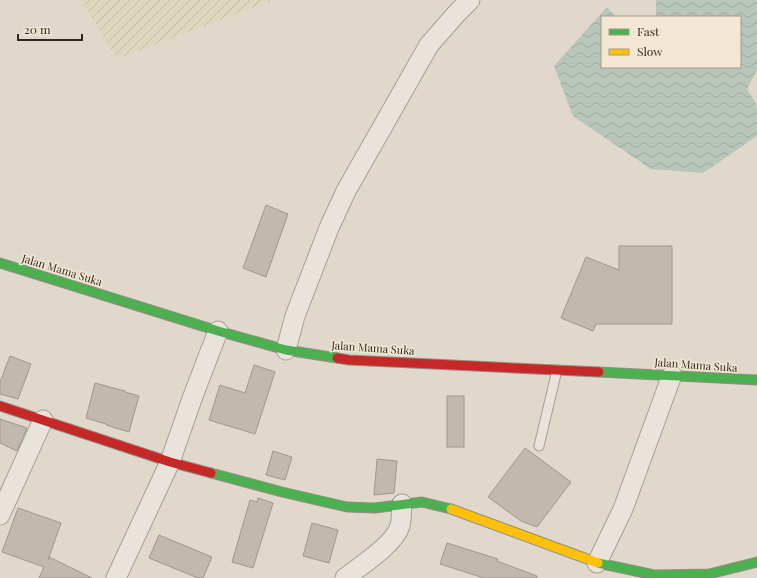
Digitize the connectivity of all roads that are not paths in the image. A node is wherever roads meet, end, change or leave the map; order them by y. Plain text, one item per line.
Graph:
1 (470, 0) edge
2 (0, 263) edge
3 (218, 331) junction
4 (286, 350) junction
5 (557, 369) junction
6 (672, 375) junction
7 (757, 380) edge
8 (0, 406) edge
9 (43, 420) junction
10 (539, 446) dead end
11 (170, 462) junction
12 (402, 504) junction
13 (0, 515) edge
14 (757, 562) edge
15 (597, 563) junction
16 (116, 578) edge
17 (344, 578) edge

1 - 4 street
2 - 3 street, Jalan Mama Suka
3 - 4 street, Jalan Mama Suka
3 - 11 street
4 - 5 street, Jalan Mama Suka
5 - 6 street, Jalan Mama Suka
5 - 10 lane
6 - 7 street, Jalan Mama Suka
6 - 15 street
8 - 9 street
9 - 11 street
9 - 13 street
11 - 12 street
11 - 16 street
12 - 15 street
12 - 17 street
14 - 15 street

